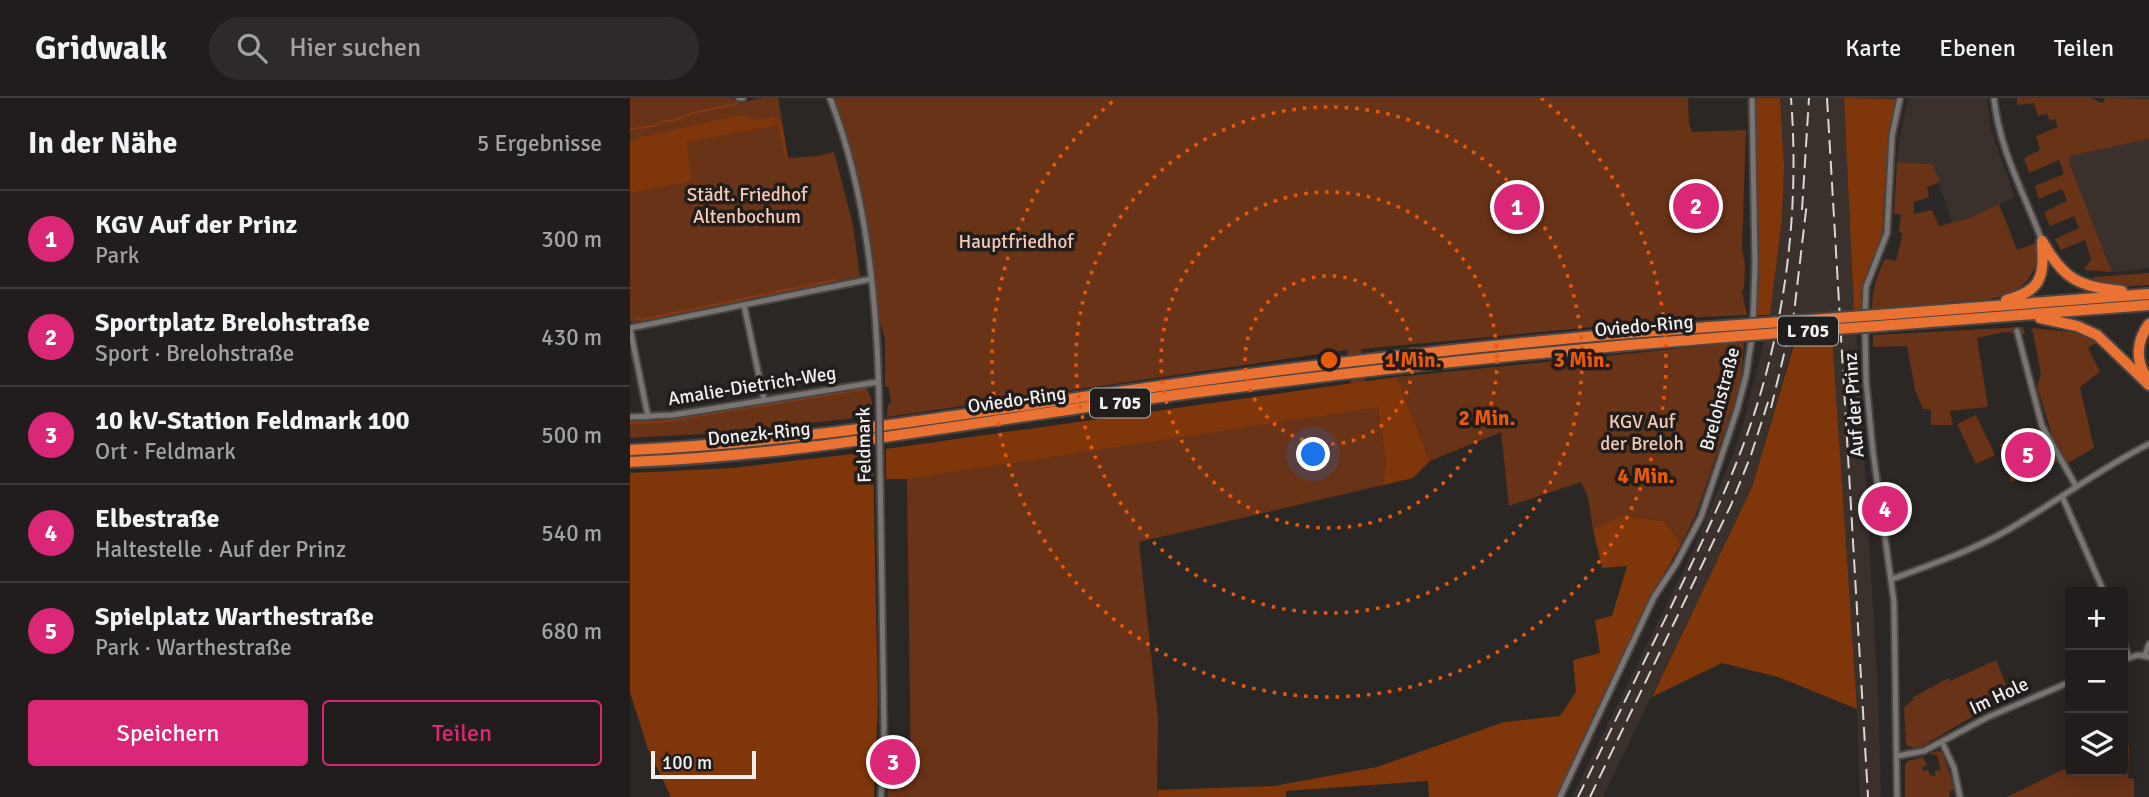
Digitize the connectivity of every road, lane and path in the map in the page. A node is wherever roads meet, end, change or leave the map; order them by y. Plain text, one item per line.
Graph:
1 (830, 98) edge
2 (1752, 98) edge
3 (1900, 98) edge
4 (1994, 98) edge
5 (2042, 241) junction
6 (872, 279) junction
7 (2149, 294) edge
8 (2149, 304) edge
9 (744, 305) junction
10 (1973, 308) junction
11 (2027, 315) junction
12 (1878, 321) junction
13 (2149, 324) edge
14 (630, 328) edge
15 (2017, 331) dead end
16 (878, 382) junction
17 (2149, 383) edge
18 (764, 400) junction
19 (630, 417) edge
20 (648, 417) junction
21 (890, 431) junction
22 (2149, 444) edge
23 (630, 450) edge
24 (630, 461) edge
25 (2076, 486) junction
26 (2062, 496) junction
27 (1892, 579) junction
28 (2102, 587) edge
29 (2149, 645) edge
30 (2147, 656) edge
31 (2128, 659) edge
32 (2065, 684) edge
33 (1942, 742) junction
34 (1897, 756) junction
35 (881, 797) edge
36 (1560, 797) edge
37 (1897, 797) edge
38 (1960, 797) edge

1 - 6 street, Feldmark
2 - 36 street, Brelohstraße
3 - 27 street, Auf der Prinz
4 - 5 street
5 - 7 highway, L 705
5 - 10 highway, L 705
6 - 9 street
6 - 16 street, Feldmark
7 - 10 highway, Oviedo-Ring / L 705
8 - 11 highway, L 705
9 - 14 street
9 - 18 street
10 - 12 highway, Oviedo-Ring / L 705
11 - 12 highway, Oviedo-Ring / L 705
11 - 17 highway, L 705
12 - 21 highway, Oviedo-Ring / L 705, bridge
13 - 17 highway, L 705
14 - 20 street
15 - 25 street
16 - 18 street, Amalie-Dietrich-Weg
16 - 35 street, Feldmark, bridge
18 - 20 street, Amalie-Dietrich-Weg
19 - 20 street, Amalie-Dietrich-Weg
21 - 23 highway, Donezk-Ring / L 705
21 - 24 highway, Donezk-Ring / L 705
22 - 25 street
25 - 26 street
26 - 27 street
26 - 28 street
27 - 34 street, Auf der Prinz
29 - 30 street
30 - 31 street
32 - 33 street, Im Hole
33 - 34 street, Im Hole
33 - 38 street
34 - 37 street, Auf der Prinz

